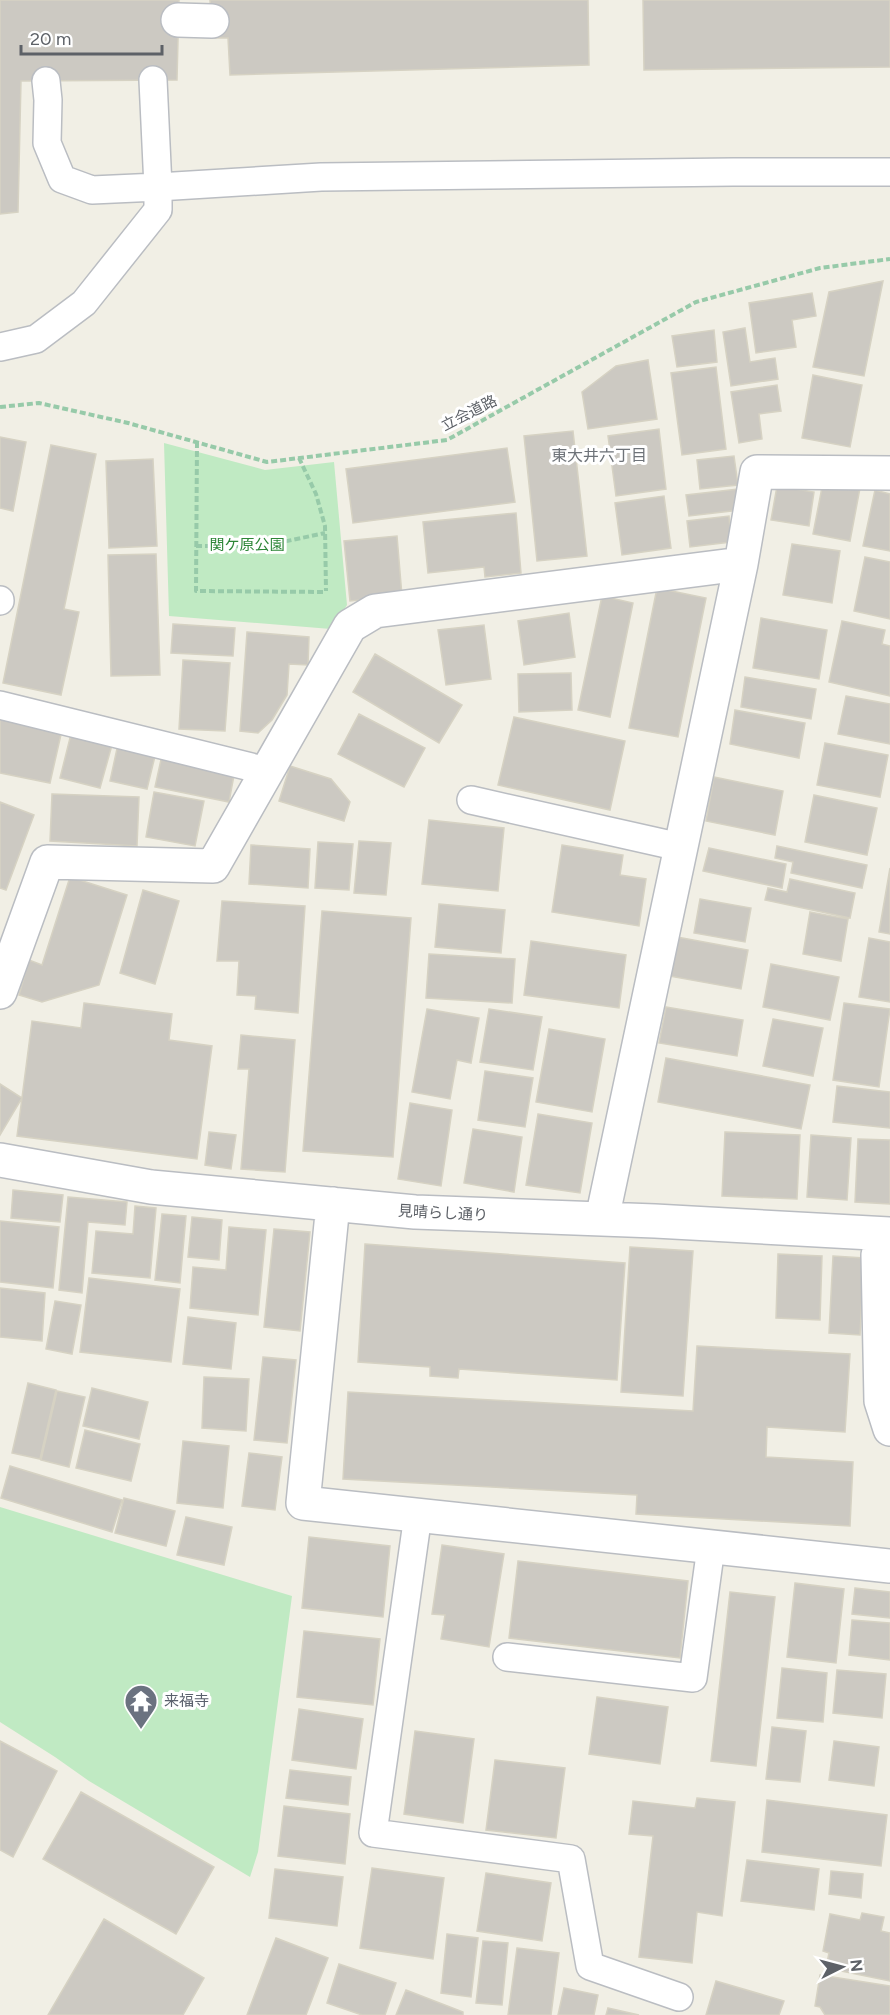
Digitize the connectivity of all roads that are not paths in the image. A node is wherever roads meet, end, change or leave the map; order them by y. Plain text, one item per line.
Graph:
1 (178, 20) dead end
2 (212, 21) dead end
3 (153, 80) dead end
4 (46, 81) dead end
5 (890, 172) edge
6 (158, 187) junction
7 (0, 347) edge
8 (890, 473) edge
9 (741, 564) junction
10 (0, 705) edge
11 (267, 771) junction
12 (471, 800) dead end
13 (680, 847) junction
14 (0, 992) edge
15 (0, 1160) edge
16 (333, 1204) junction
17 (602, 1219) junction
18 (887, 1234) edge
19 (890, 1429) edge
20 (418, 1515) junction
21 (711, 1547) junction
22 (890, 1566) edge
23 (507, 1656) dead end
24 (679, 1997) dead end

1 - 2 street
3 - 6 lane
4 - 6 lane
5 - 6 lane
6 - 7 lane
8 - 9 street
9 - 11 street
9 - 13 street
10 - 11 lane
11 - 14 street
12 - 13 lane
13 - 17 street
15 - 16 street, 見晴らし通り
16 - 17 street, 見晴らし通り
16 - 20 street
17 - 18 street, 見晴らし通り
18 - 19 street
20 - 21 street
20 - 24 lane
21 - 22 street
21 - 23 lane

